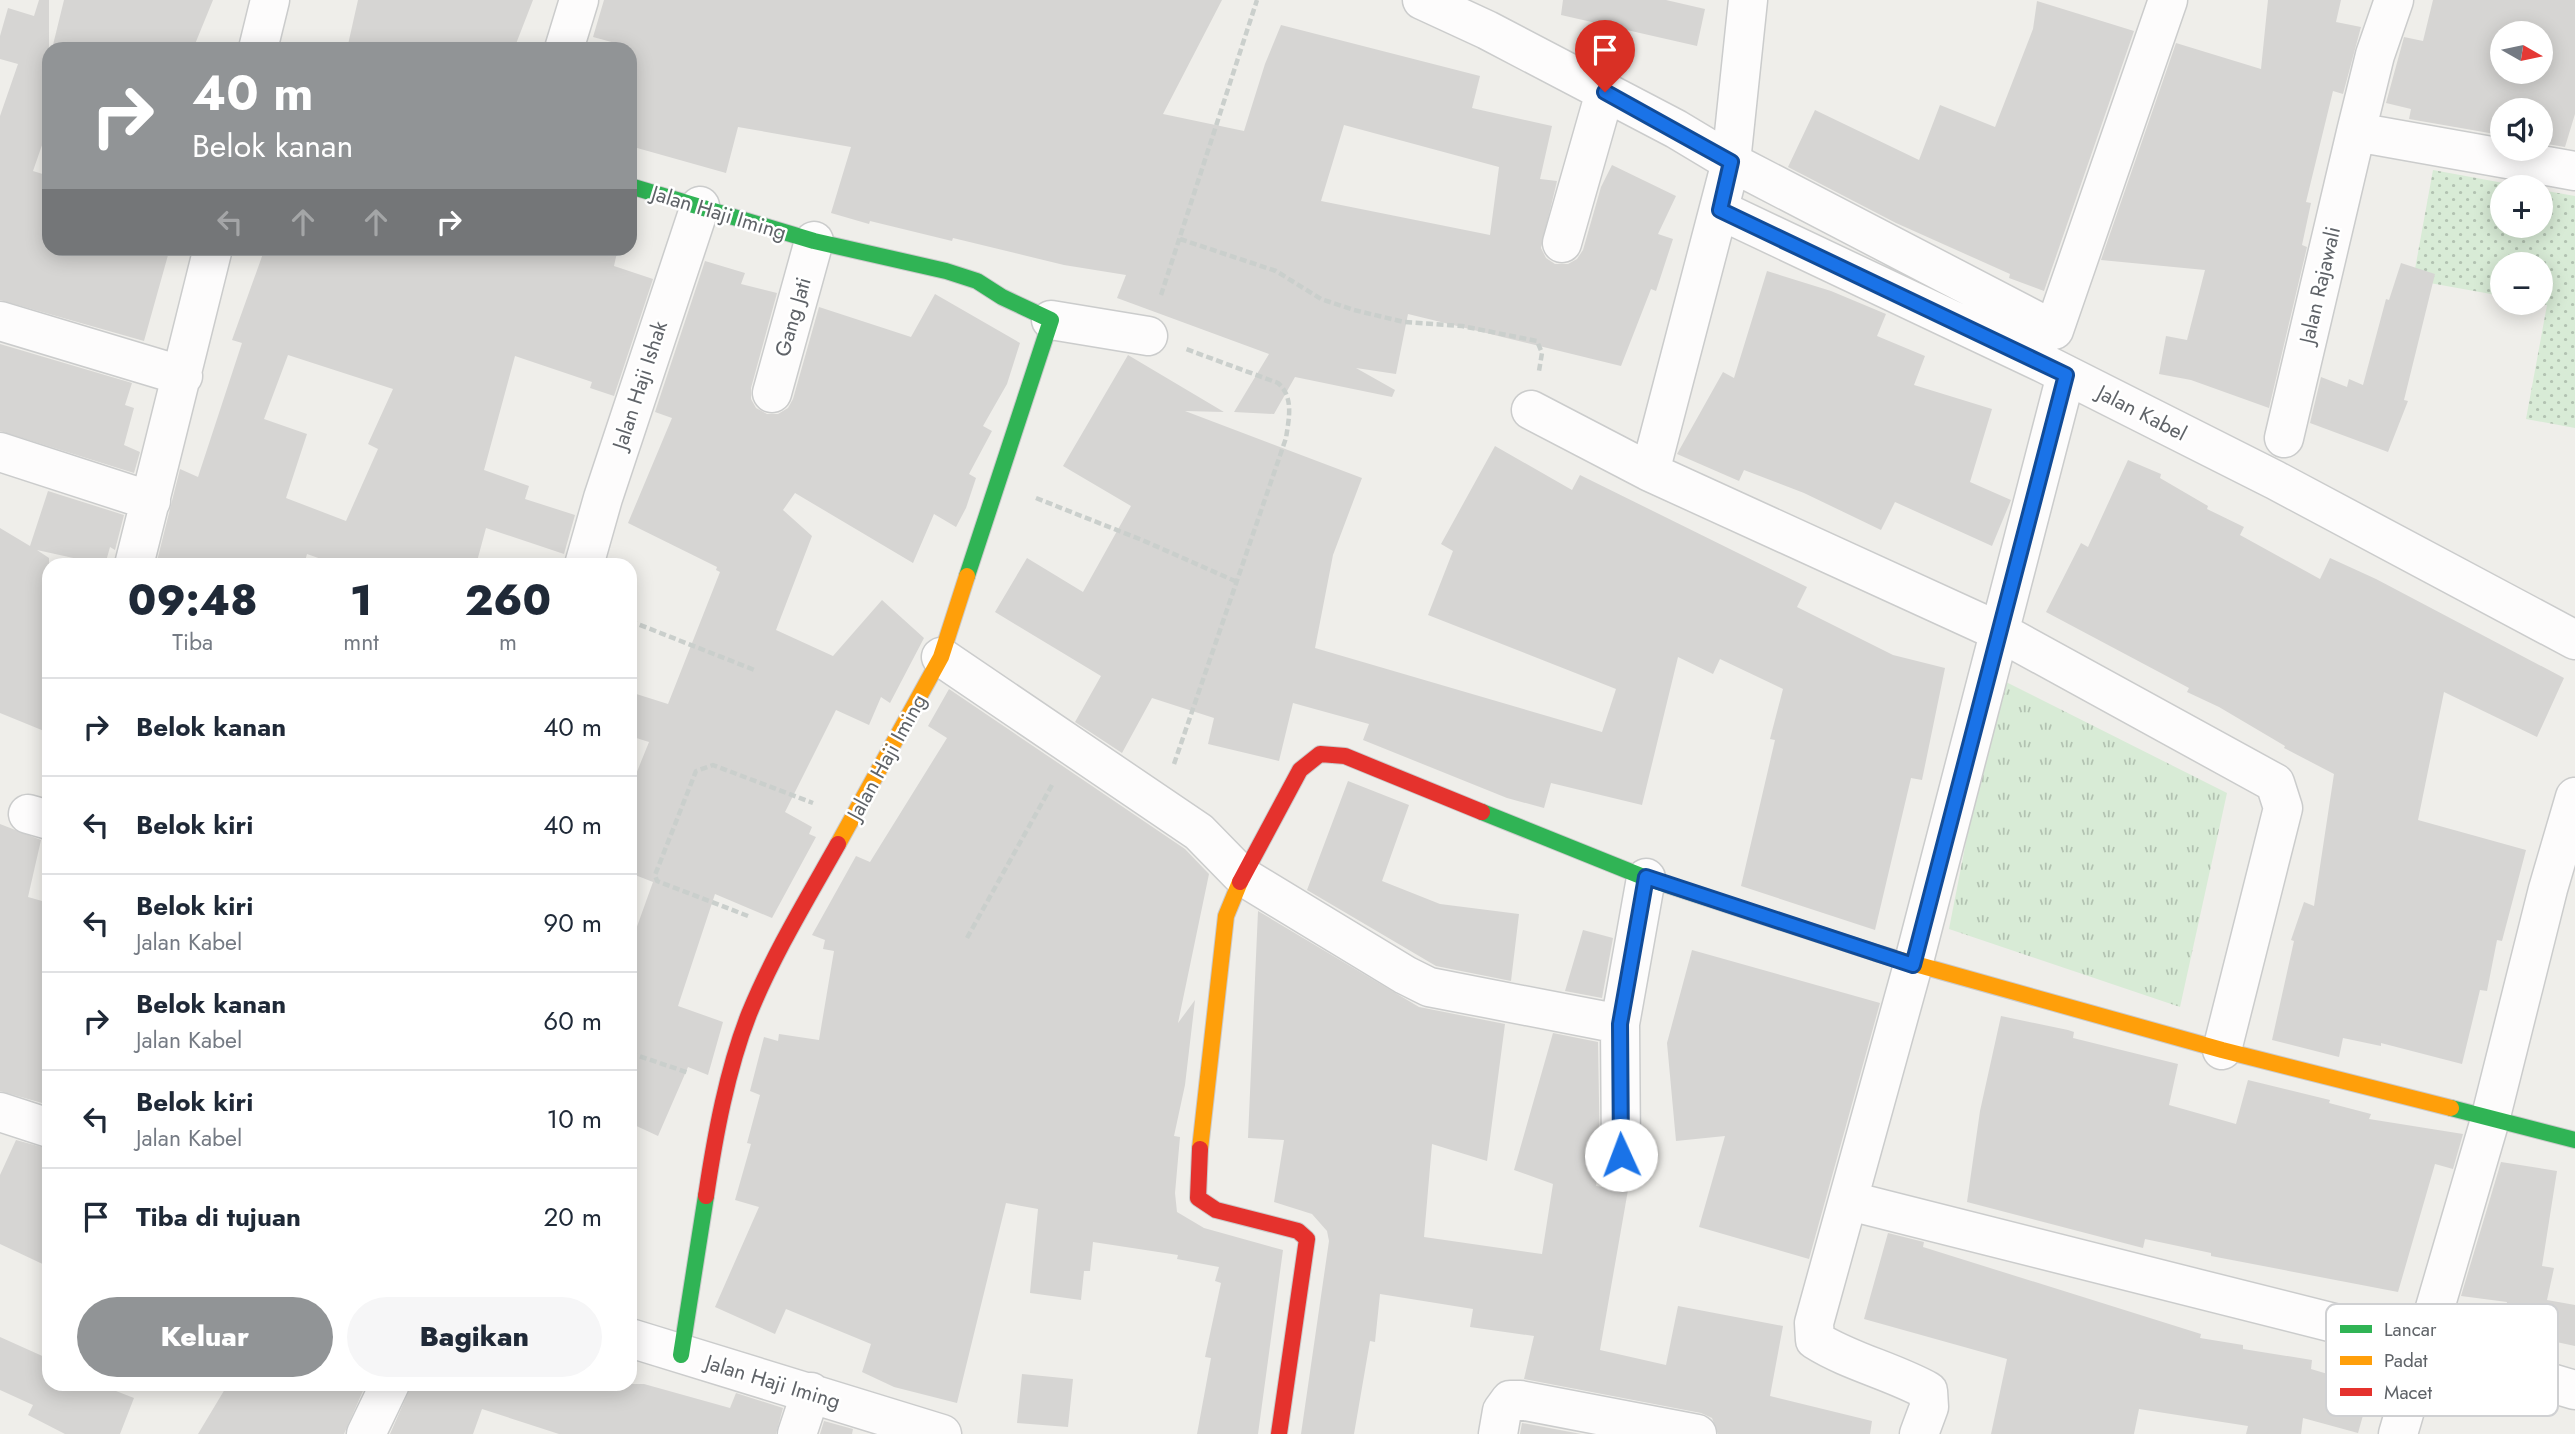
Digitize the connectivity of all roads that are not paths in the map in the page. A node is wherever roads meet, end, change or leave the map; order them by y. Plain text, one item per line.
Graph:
1 (270, 0) edge
2 (579, 0) edge
3 (1422, 0) edge
4 (1748, 0) edge
5 (2168, 0) edge
6 (2394, 0) edge
7 (260, 42) edge
8 (566, 42) edge
9 (1605, 92) junction
10 (2356, 132) junction
11 (1731, 162) junction
12 (2575, 171) edge
13 (637, 188) edge
14 (700, 206) junction
15 (1720, 210) junction
16 (814, 241) junction
17 (1562, 243) dead end
18 (211, 256) edge
19 (1051, 320) junction
20 (0, 321) edge
21 (1148, 335) road end
22 (2066, 375) junction
23 (183, 376) junction
24 (772, 393) dead end
25 (1531, 410) road end
26 (2284, 438) dead end
27 (0, 452) edge
28 (1650, 472) junction
29 (151, 501) junction
30 (136, 558) edge
31 (586, 558) edge
32 (1998, 631) junction
33 (2575, 640) edge
34 (941, 657) junction
35 (2575, 797) edge
36 (1242, 876) junction
37 (1646, 877) junction
38 (1913, 965) junction
39 (1620, 1024) junction
40 (2222, 1050) junction
41 (1, 1114) edge
42 (2490, 1120) junction
43 (42, 1126) edge
44 (2575, 1140) edge
45 (1621, 1155) dead end
46 (1850, 1201) junction
47 (2437, 1304) edge
48 (2326, 1321) edge
49 (637, 1340) edge
50 (681, 1354) junction
51 (2558, 1385) edge
52 (2575, 1390) edge
53 (387, 1391) edge
54 (811, 1392) junction
55 (2404, 1416) edge
56 (366, 1434) edge
57 (797, 1434) edge
58 (942, 1434) edge
59 (1279, 1434) edge
60 (1498, 1434) edge
61 (1697, 1434) edge
62 (1919, 1434) edge
63 (2398, 1434) edge

1 - 7 street
2 - 8 street
3 - 9 street
4 - 11 street
5 - 11 street
6 - 10 street, Jalan Rajawali
9 - 11 street
9 - 17 street
10 - 12 street
10 - 26 street, Jalan Rajawali
11 - 15 street
13 - 14 street, Jalan Haji Iming
14 - 16 street, Jalan Haji Iming
14 - 31 street, Jalan Haji Ishak
15 - 22 street, Jalan Kabel
15 - 28 street
16 - 19 street, Jalan Haji Iming
16 - 24 street, Gang Jati
18 - 23 street
19 - 21 street
19 - 34 street, Jalan Haji Iming
20 - 23 street
22 - 32 street
22 - 33 street, Jalan Kabel
23 - 29 street
25 - 28 street
27 - 29 street
28 - 32 street
29 - 30 street
32 - 38 street
32 - 40 street
34 - 36 street
34 - 50 street, Jalan Haji Iming
35 - 42 street
36 - 37 street
36 - 39 street
36 - 59 street
37 - 38 street
37 - 39 street
38 - 40 street
38 - 46 street
39 - 45 street
40 - 42 street
41 - 43 street
42 - 44 street
42 - 47 street
46 - 48 street
46 - 62 street
49 - 50 street
50 - 54 street, Jalan Haji Iming
51 - 52 street
53 - 56 street
54 - 57 street
54 - 58 street, Jalan Haji Iming
55 - 63 street
60 - 61 street

